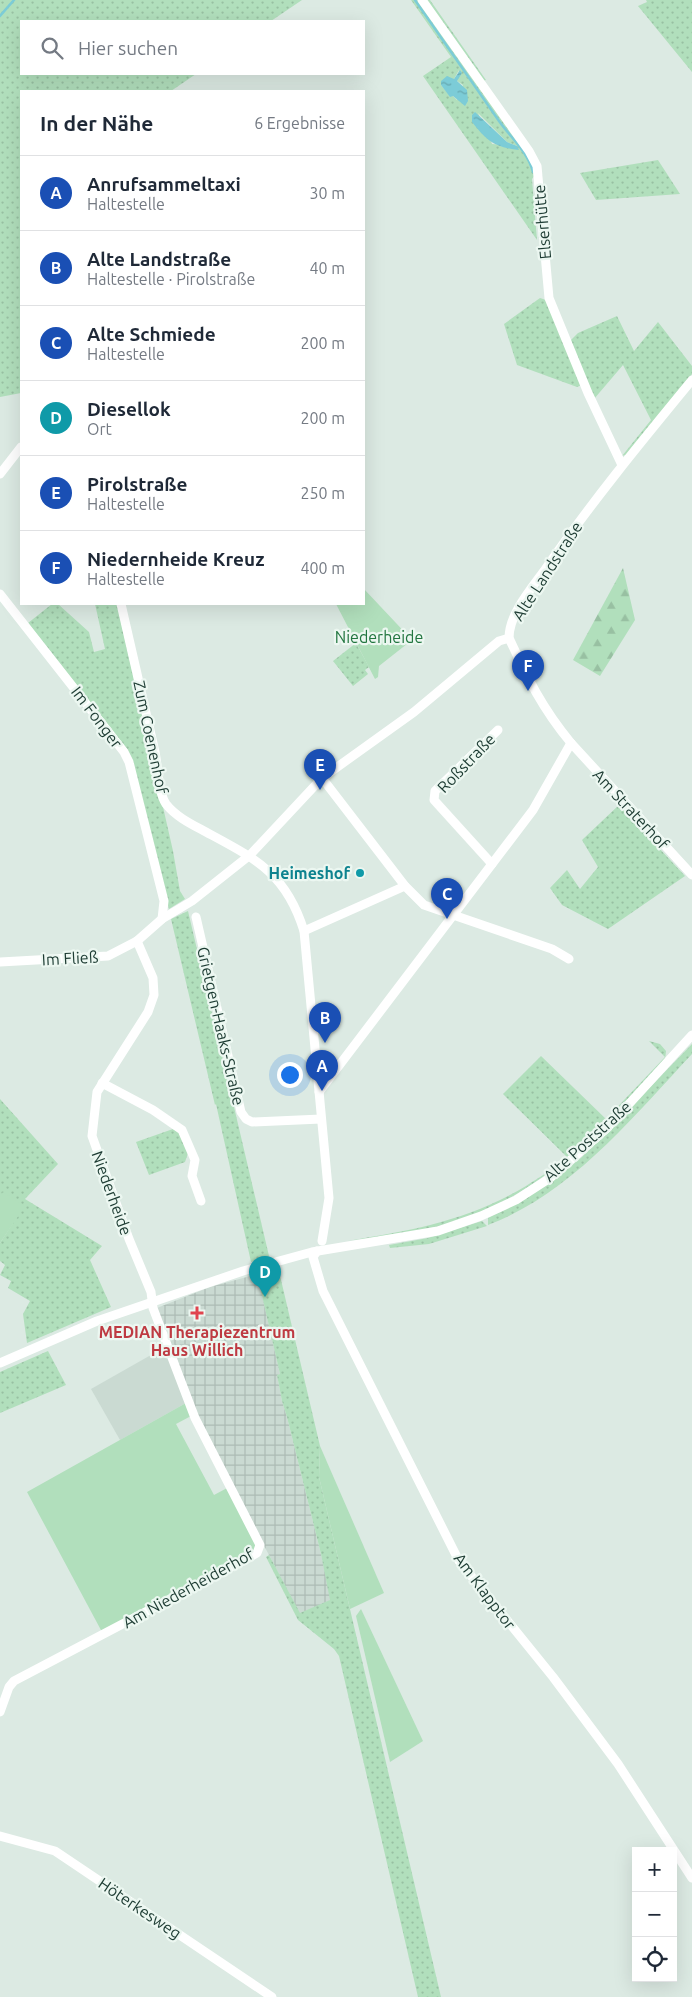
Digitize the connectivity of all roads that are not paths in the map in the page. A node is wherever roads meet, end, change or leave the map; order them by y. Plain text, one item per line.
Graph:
1 (422, 0) edge
2 (692, 380) edge
3 (20, 448) edge
4 (622, 465) junction
5 (0, 474) edge
6 (0, 594) edge
7 (120, 605) edge
8 (509, 638) junction
9 (498, 730) dead end
10 (571, 743) junction
11 (322, 778) junction
12 (250, 855) junction
13 (492, 864) junction
14 (692, 875) edge
15 (405, 886) junction
16 (453, 916) junction
17 (196, 917) dead end
18 (162, 919) junction
19 (304, 931) junction
20 (137, 941) junction
21 (569, 959) dead end
22 (0, 962) edge
23 (692, 1035) edge
24 (102, 1082) junction
25 (319, 1092) junction
26 (321, 1119) junction
27 (201, 1201) dead end
28 (322, 1240) dead end
29 (317, 1250) junction
30 (152, 1301) junction
31 (0, 1363) edge
32 (0, 1712) edge
33 (0, 1836) edge
34 (692, 1878) edge
35 (272, 1997) edge

1 - 4 street, Elserhütte
2 - 4 street, Alte Landstraße
3 - 5 street
4 - 8 street, Alte Landstraße
6 - 18 street, Im Fonger
7 - 12 street, Zum Coenenhof
8 - 10 street, Alte Landstraße
8 - 11 street
9 - 13 street, Roßstraße
10 - 13 street
10 - 14 street, Am Straterhof
11 - 12 street
11 - 15 street
12 - 18 street
12 - 19 street, Zum Coenenhof
13 - 16 street
15 - 16 street
15 - 19 street
16 - 21 street
16 - 25 street
17 - 26 street, Grietgen-Haaks-Straße
18 - 20 street
19 - 25 street, Zum Coenenhof
20 - 22 street, Im Fließ
20 - 24 street, Niederheide
23 - 29 street, Alte Poststraße
24 - 27 street
24 - 30 street, Niederheide
25 - 26 street
26 - 28 street
29 - 30 street, Alte Poststraße
29 - 34 street, Am Klapptor
30 - 31 street, Alte Poststraße
30 - 32 street, Am Niederheiderhof
33 - 35 street, Höterkesweg

